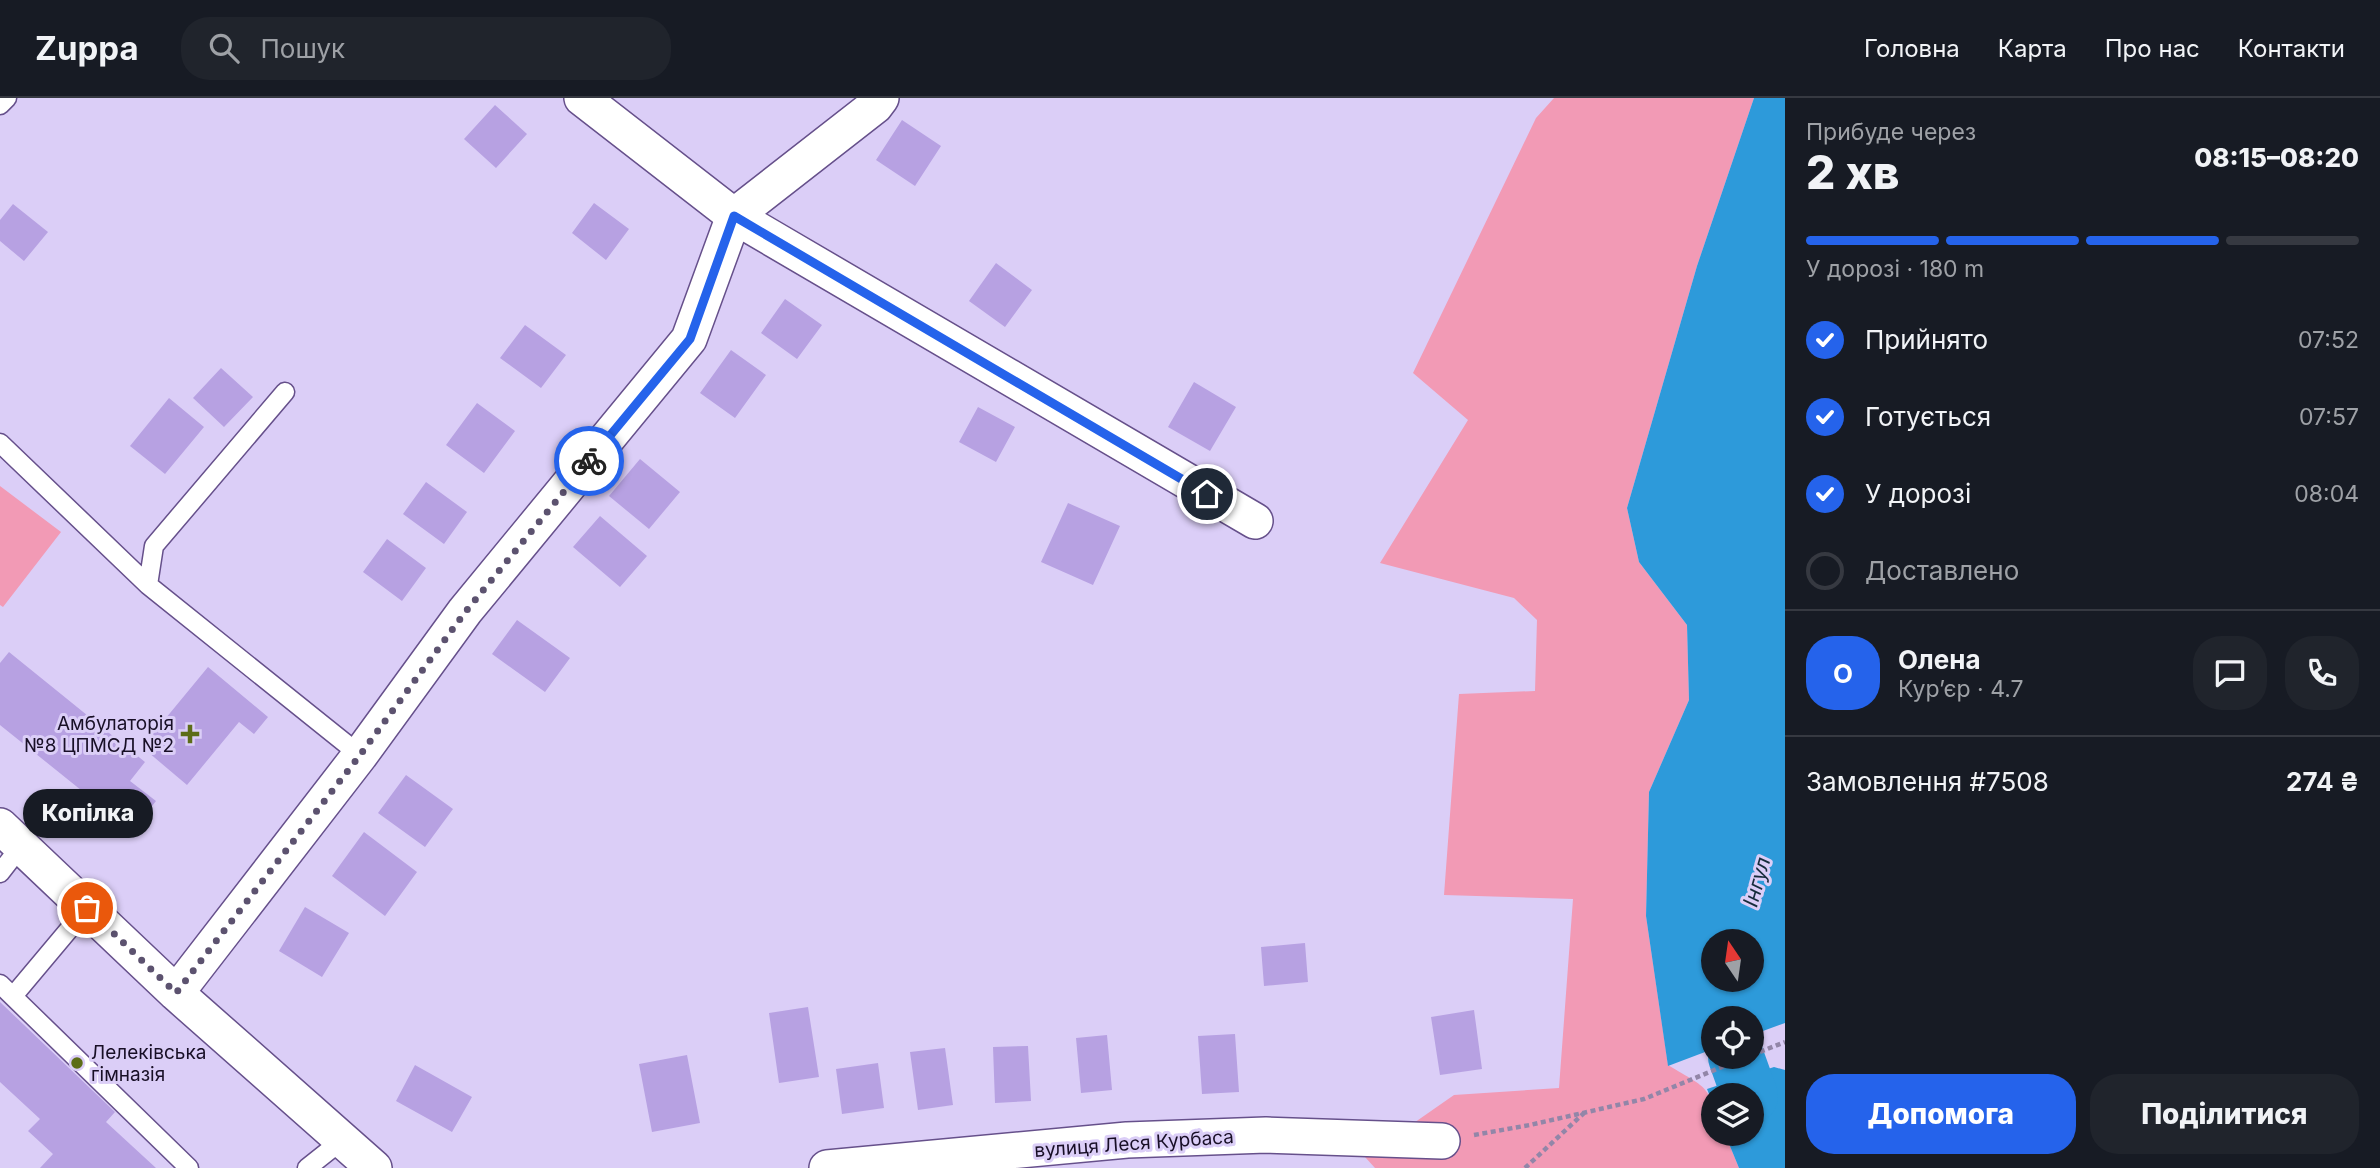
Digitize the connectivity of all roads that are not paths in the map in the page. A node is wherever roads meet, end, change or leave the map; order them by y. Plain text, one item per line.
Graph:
1 (6, 98) edge
2 (582, 98) edge
3 (881, 98) edge
4 (0, 105) edge
5 (734, 216) junction
6 (285, 392) dead end
7 (0, 443) edge
8 (1255, 522) dead end
9 (148, 585) junction
10 (360, 755) junction
11 (11, 836) edge
12 (0, 873) edge
13 (87, 908) junction
14 (7, 989) edge
15 (176, 993) junction
16 (341, 1141) junction
17 (1442, 1141) road end
18 (189, 1168) edge
19 (307, 1168) edge
20 (374, 1168) edge
21 (827, 1168) edge

1 - 4 lane
2 - 5 street
3 - 5 street
5 - 8 street
5 - 10 street
6 - 9 lane
7 - 9 lane
9 - 10 lane
10 - 15 street
11 - 12 lane
11 - 13 street
13 - 14 lane
13 - 15 street
14 - 18 lane
15 - 16 street
16 - 19 lane
16 - 20 street
17 - 21 street, вулиця Леся Курбаса

